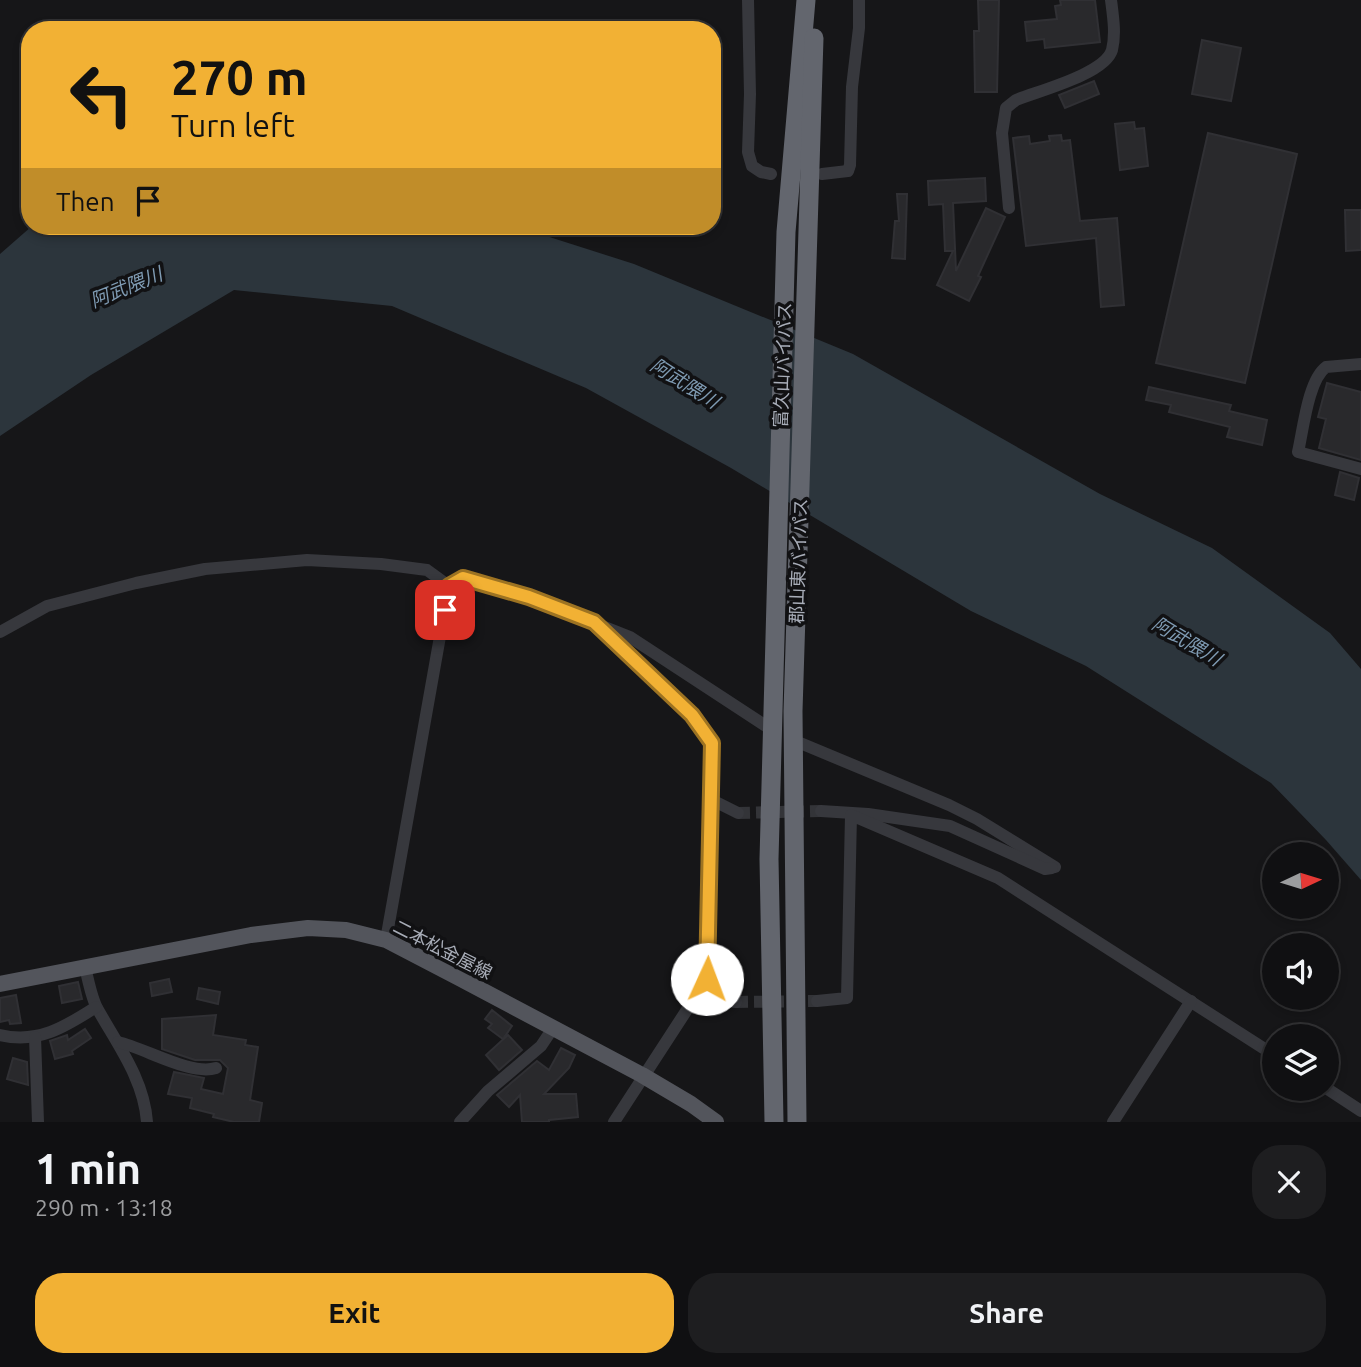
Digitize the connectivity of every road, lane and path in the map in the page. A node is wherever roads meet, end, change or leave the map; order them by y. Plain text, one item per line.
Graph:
1 (748, 0) edge
2 (806, 0) edge
3 (816, 0) edge
4 (859, 0) edge
5 (1111, 0) edge
6 (771, 174) dead end
7 (822, 174) dead end
8 (1009, 208) dead end
9 (1361, 364) edge
10 (1361, 470) edge
11 (449, 586) junction
12 (594, 622) junction
13 (0, 632) edge
14 (772, 730) junction
15 (793, 740) junction
16 (712, 800) junction
17 (821, 811) tunnel mouth
18 (738, 813) tunnel mouth
19 (851, 815) junction
20 (386, 940) junction
21 (85, 966) junction
22 (707, 979) junction
23 (0, 984) edge
24 (817, 1000) tunnel mouth
25 (1191, 1001) junction
26 (736, 1002) tunnel mouth
27 (96, 1007) junction
28 (553, 1028) junction
29 (0, 1035) edge
30 (35, 1037) junction
31 (118, 1042) junction
32 (1262, 1047) edge
33 (216, 1068) dead end
34 (642, 1075) junction
35 (1339, 1097) edge
36 (1361, 1111) edge
37 (466, 1120) edge
38 (38, 1122) edge
39 (147, 1122) edge
40 (614, 1122) edge
41 (716, 1122) edge
42 (775, 1122) edge
43 (797, 1122) edge
44 (1113, 1122) edge

1 - 6 street
2 - 14 highway, 富久山バイパス
3 - 15 highway, 郡山東バイパス
4 - 7 street
5 - 8 street
9 - 10 street
11 - 12 street
11 - 13 street
11 - 20 street
12 - 14 street
12 - 16 street
14 - 42 highway
15 - 19 street
15 - 43 highway, 郡山東バイパス
16 - 18 street
16 - 22 street
17 - 19 street
19 - 24 street
19 - 25 street
20 - 21 main road, 二本松金屋線
20 - 28 main road, 二本松金屋線
21 - 23 main road, 二本松金屋線
21 - 27 street
22 - 26 street
22 - 34 street
25 - 32 street
25 - 44 street
27 - 30 street
27 - 31 street
28 - 34 main road, 二本松金屋線
28 - 37 street
29 - 30 street
30 - 38 street
31 - 33 street
31 - 39 street
34 - 40 street
34 - 41 main road, 二本松金屋線
35 - 36 street

